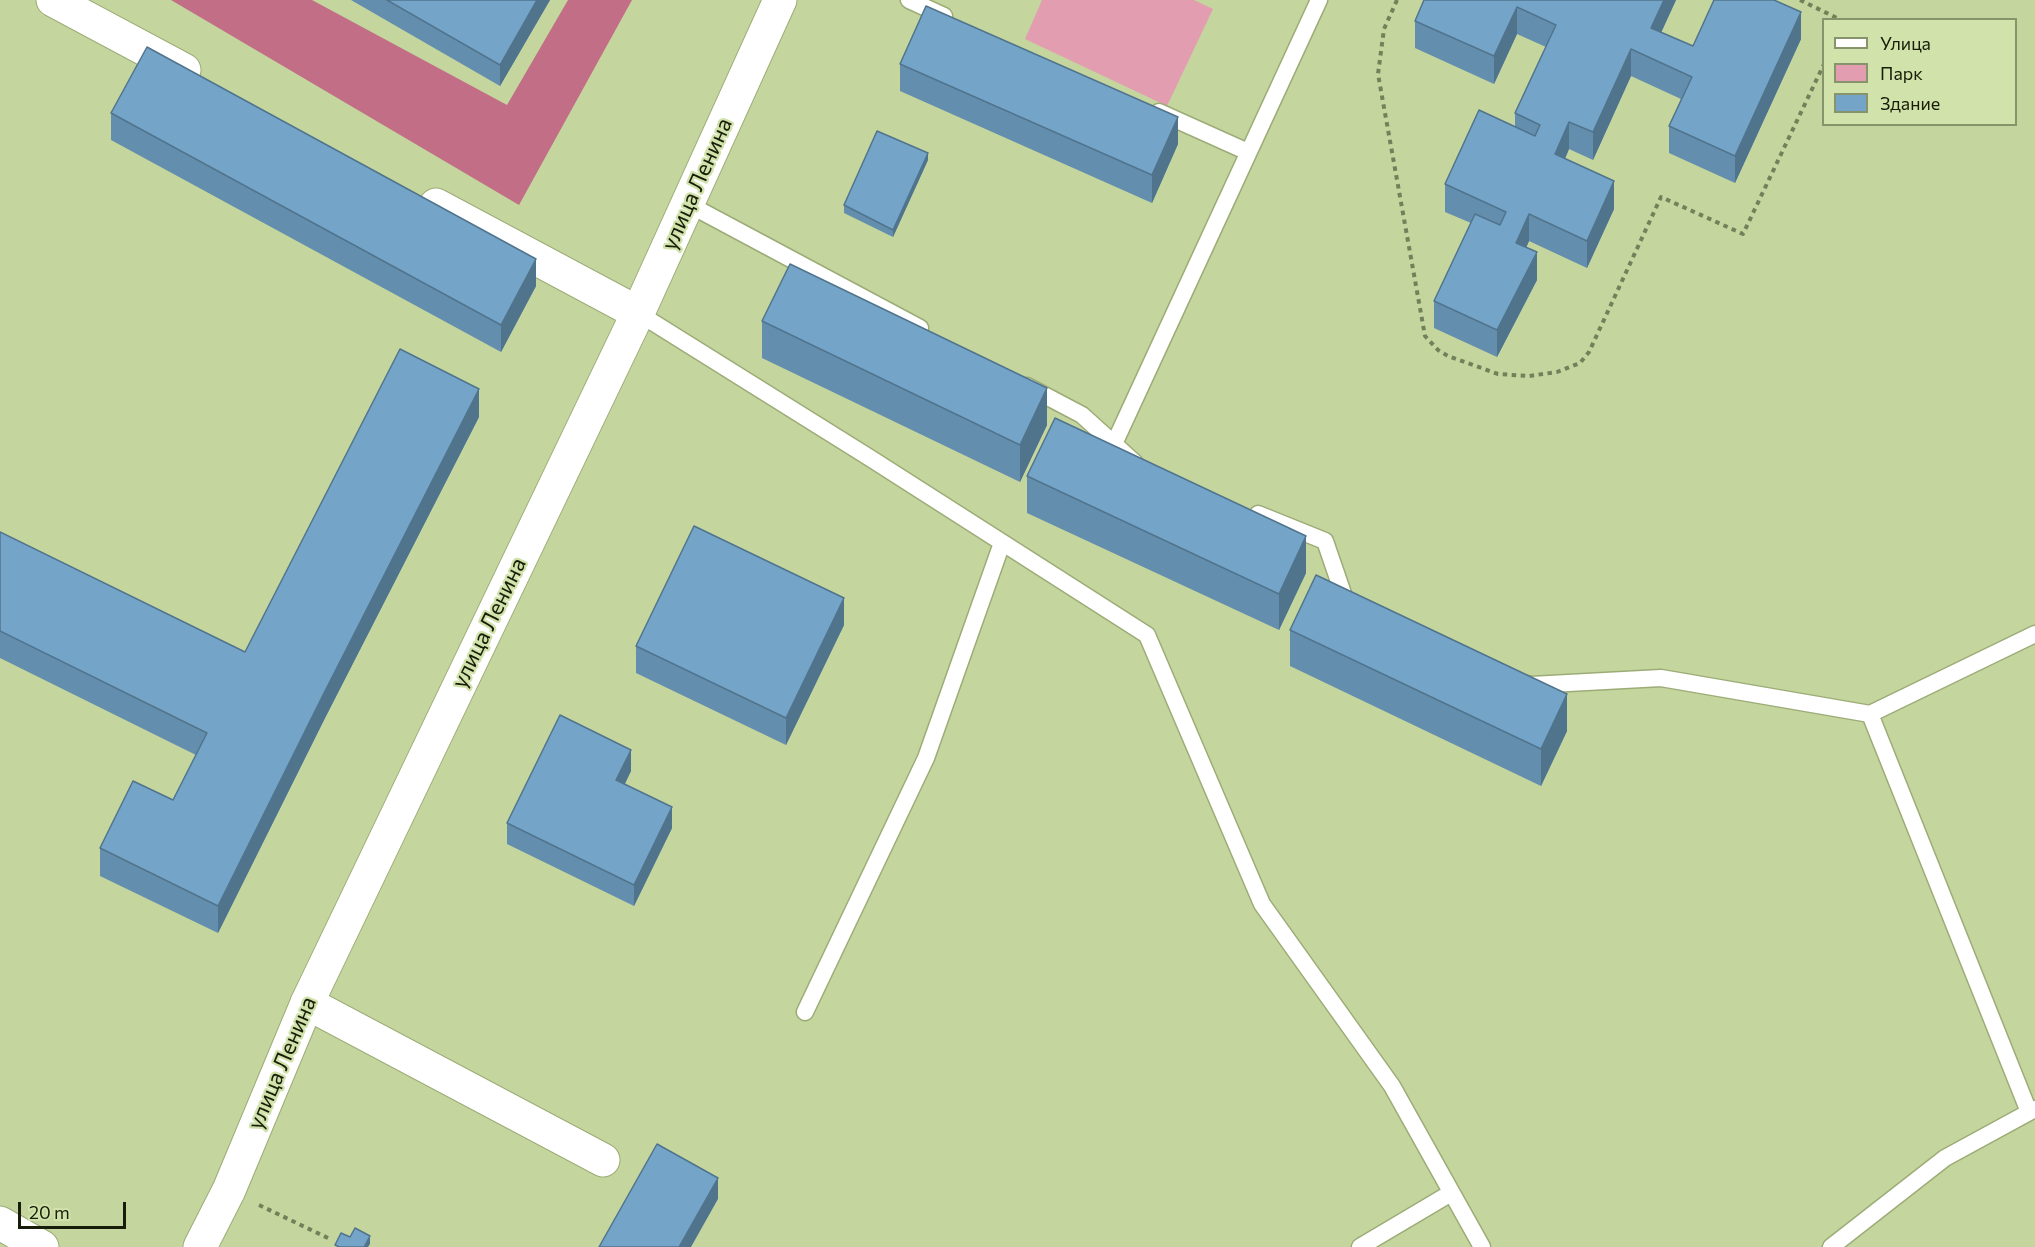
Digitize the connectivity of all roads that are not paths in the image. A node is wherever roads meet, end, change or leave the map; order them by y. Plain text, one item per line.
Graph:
1 (54, 0) edge
2 (780, 0) edge
3 (909, 0) edge
4 (1319, 0) edge
5 (964, 25) edge
6 (210, 84) edge
7 (1139, 103) edge
8 (1248, 152) junction
9 (408, 190) edge
10 (688, 204) junction
11 (638, 313) junction
12 (937, 337) edge
13 (1009, 376) edge
14 (1114, 444) junction
15 (1148, 470) edge
16 (1247, 510) edge
17 (1002, 543) junction
18 (1357, 609) edge
19 (2035, 634) edge
20 (1509, 676) edge
21 (1870, 714) junction
22 (307, 1003) junction
23 (805, 1012) dead end
24 (2032, 1111) edge
25 (603, 1160) dead end
26 (1451, 1193) junction
27 (0, 1223) edge
28 (42, 1247) edge
29 (200, 1247) edge
30 (1360, 1247) edge
31 (1482, 1247) edge
32 (1831, 1247) edge

1 - 6 street
2 - 10 street, улица Ленина
3 - 5 lane
4 - 8 lane
7 - 8 lane
8 - 14 lane
9 - 11 street
10 - 11 street, улица Ленина
10 - 12 lane
11 - 17 lane
11 - 22 street, улица Ленина
13 - 14 lane
14 - 15 lane
16 - 18 lane
17 - 23 lane
17 - 26 lane
19 - 21 lane
20 - 21 lane
21 - 24 lane
22 - 25 street
22 - 29 street, улица Ленина
24 - 32 lane
26 - 30 lane
26 - 31 lane
27 - 28 street

